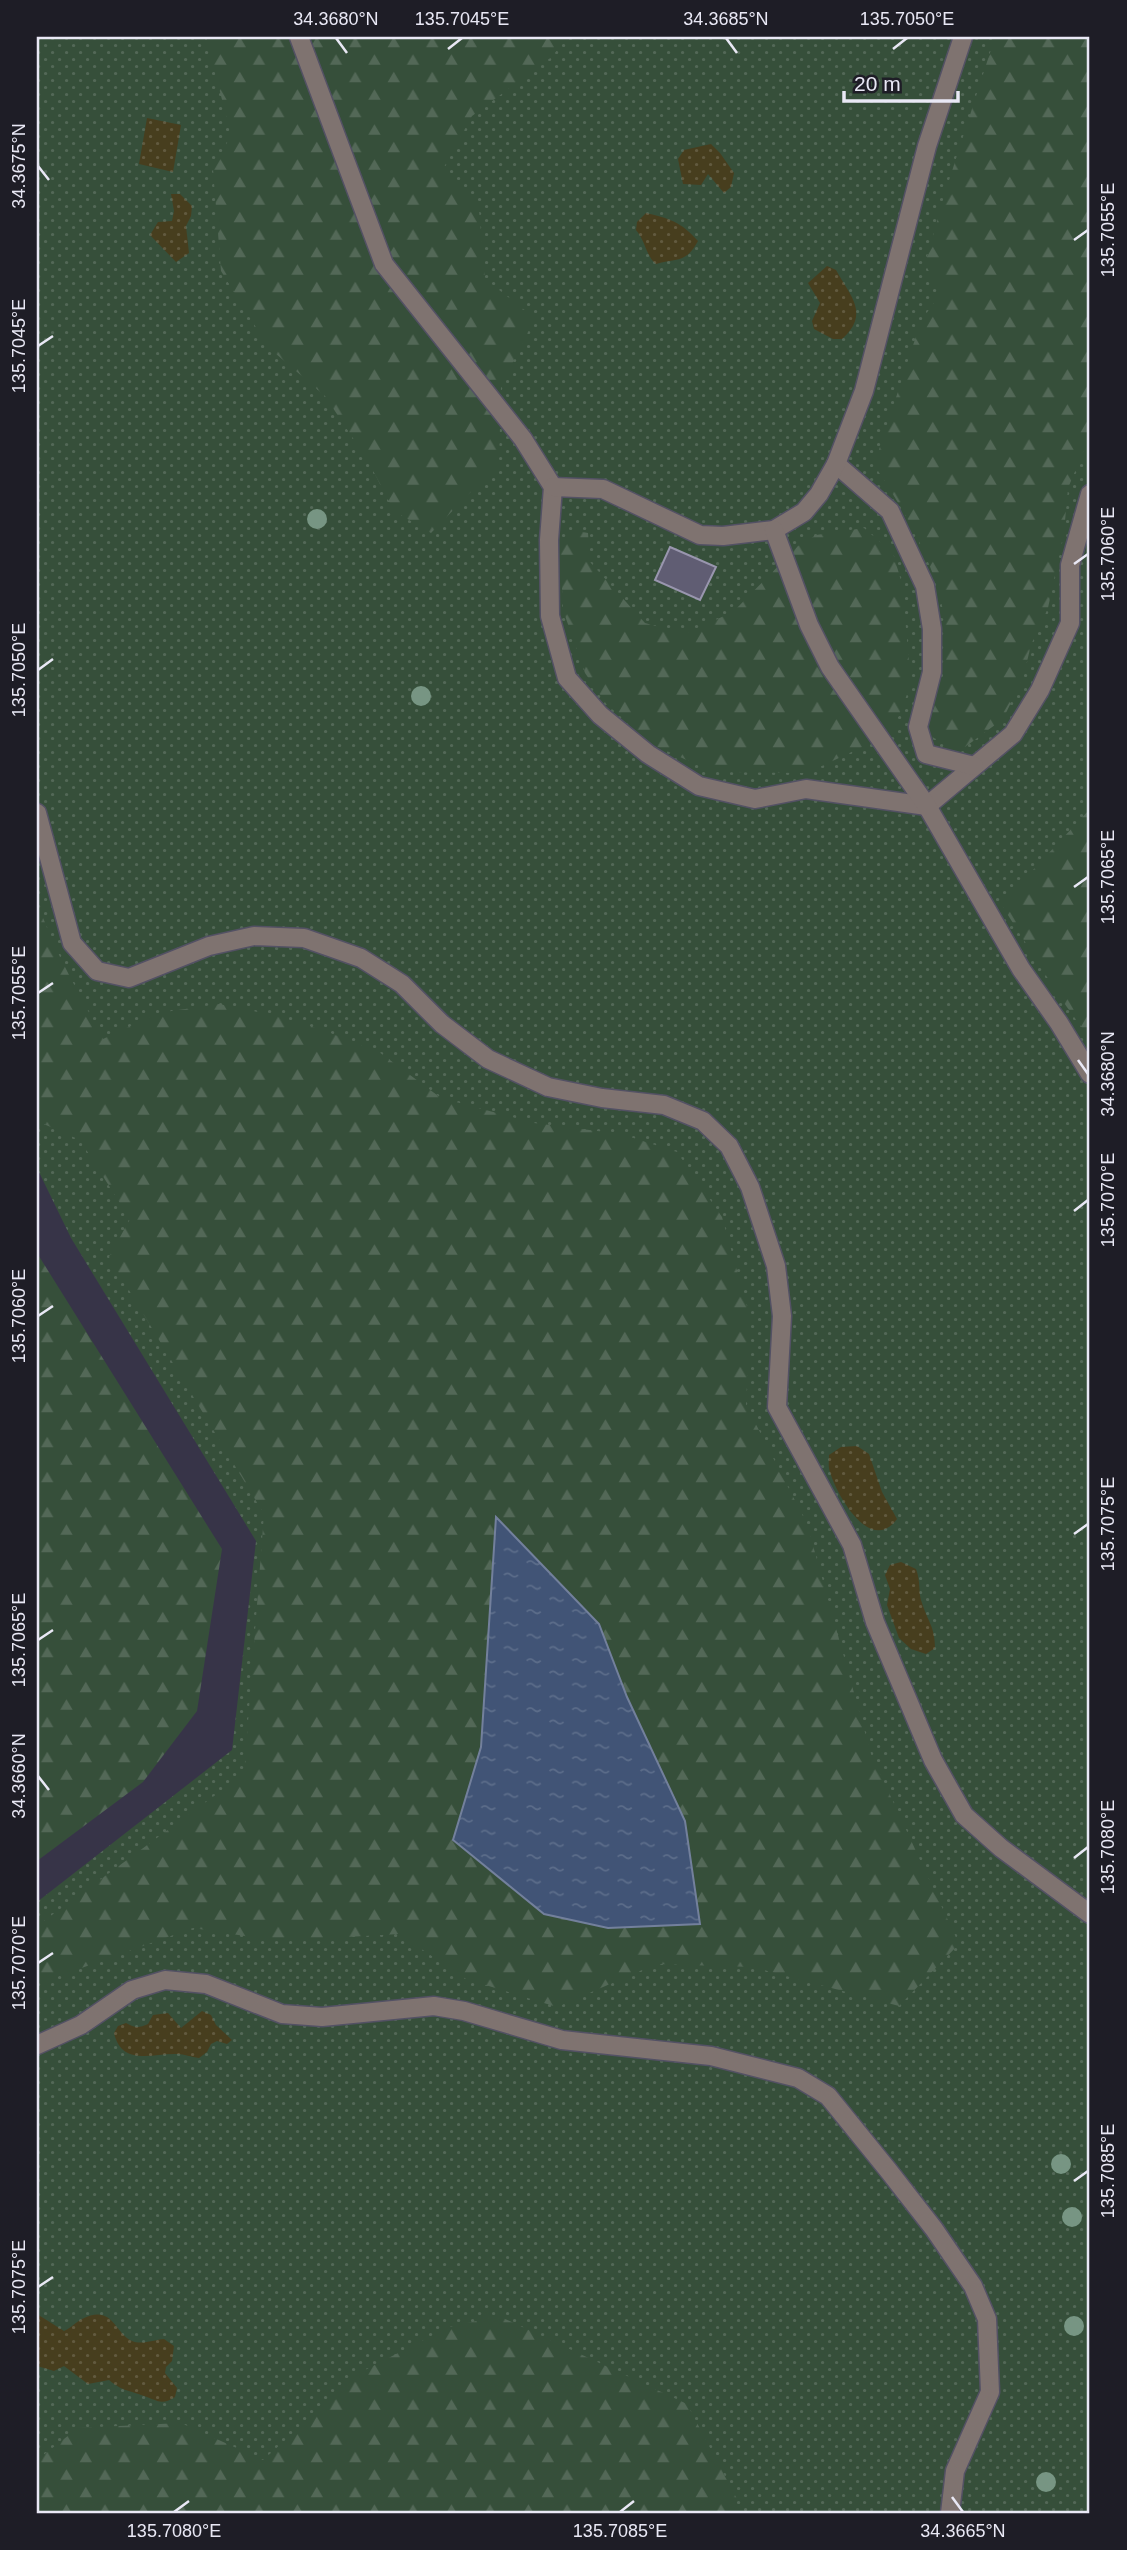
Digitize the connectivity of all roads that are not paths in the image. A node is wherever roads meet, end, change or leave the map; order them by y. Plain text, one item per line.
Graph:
1 (299, 37) edge
2 (962, 37) edge
3 (836, 464) junction
4 (553, 487) junction
5 (1090, 495) edge
6 (774, 530) junction
7 (974, 766) junction
8 (927, 806) junction
9 (37, 813) edge
10 (1090, 1074) edge
11 (1090, 1914) edge
12 (37, 2045) edge
13 (950, 2513) edge

1 - 4 lane
2 - 3 lane
3 - 6 lane
3 - 7 lane
4 - 6 lane
4 - 8 lane
5 - 7 lane
6 - 8 lane
7 - 8 lane
8 - 10 lane
9 - 11 lane
12 - 13 lane

